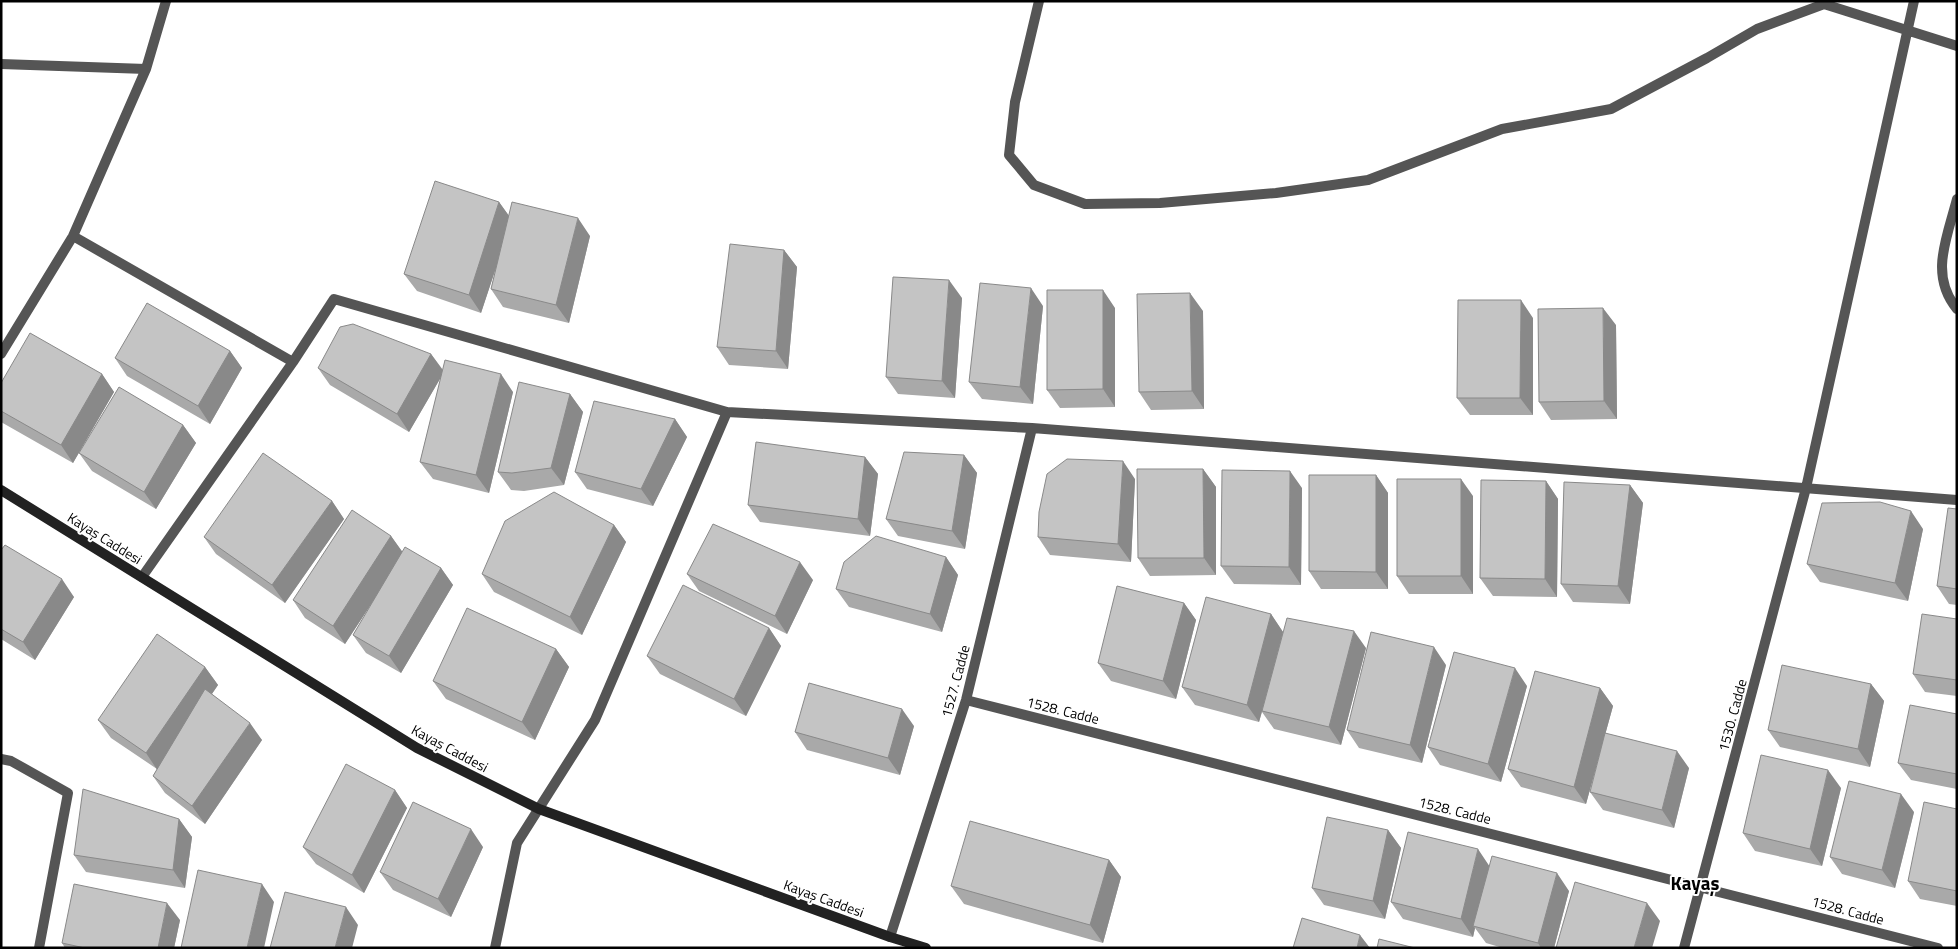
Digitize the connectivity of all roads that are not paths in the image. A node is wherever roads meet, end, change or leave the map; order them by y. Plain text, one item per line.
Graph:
1 (166, 1) edge
2 (1039, 1) edge
3 (1914, 1) edge
4 (1909, 30) junction
5 (1957, 46) edge
6 (1, 64) edge
7 (146, 69) junction
8 (1957, 200) edge
9 (73, 236) junction
10 (1957, 310) edge
11 (1, 354) edge
12 (293, 362) junction
13 (726, 412) junction
14 (1032, 428) junction
15 (1806, 488) junction
16 (1, 490) edge
17 (1957, 500) edge
18 (142, 577) junction
19 (966, 700) junction
20 (1, 759) edge
21 (539, 809) junction
22 (1701, 886) junction
23 (890, 937) junction
24 (39, 948) edge
25 (495, 948) edge
26 (926, 948) edge
27 (1684, 948) edge
28 (1938, 948) edge

1 - 7 street
2 - 4 street
3 - 4 street, 1530. Cadde
4 - 5 street
4 - 15 street, 1530. Cadde
6 - 7 street
7 - 9 street
8 - 10 street
9 - 11 street
9 - 12 street
12 - 13 street
12 - 18 street
13 - 14 street
13 - 21 street
14 - 15 street
14 - 19 street, 1527. Cadde
15 - 17 street
15 - 22 street, 1530. Cadde
16 - 18 street, Kayaş Caddesi
18 - 21 street, Kayaş Caddesi
19 - 22 street, 1528. Cadde
19 - 23 street, 1527. Cadde
20 - 24 street
21 - 23 street, Kayaş Caddesi
21 - 25 street
22 - 27 street, 1530. Cadde
22 - 28 street, 1528. Cadde
23 - 26 street, Kayaş Caddesi

